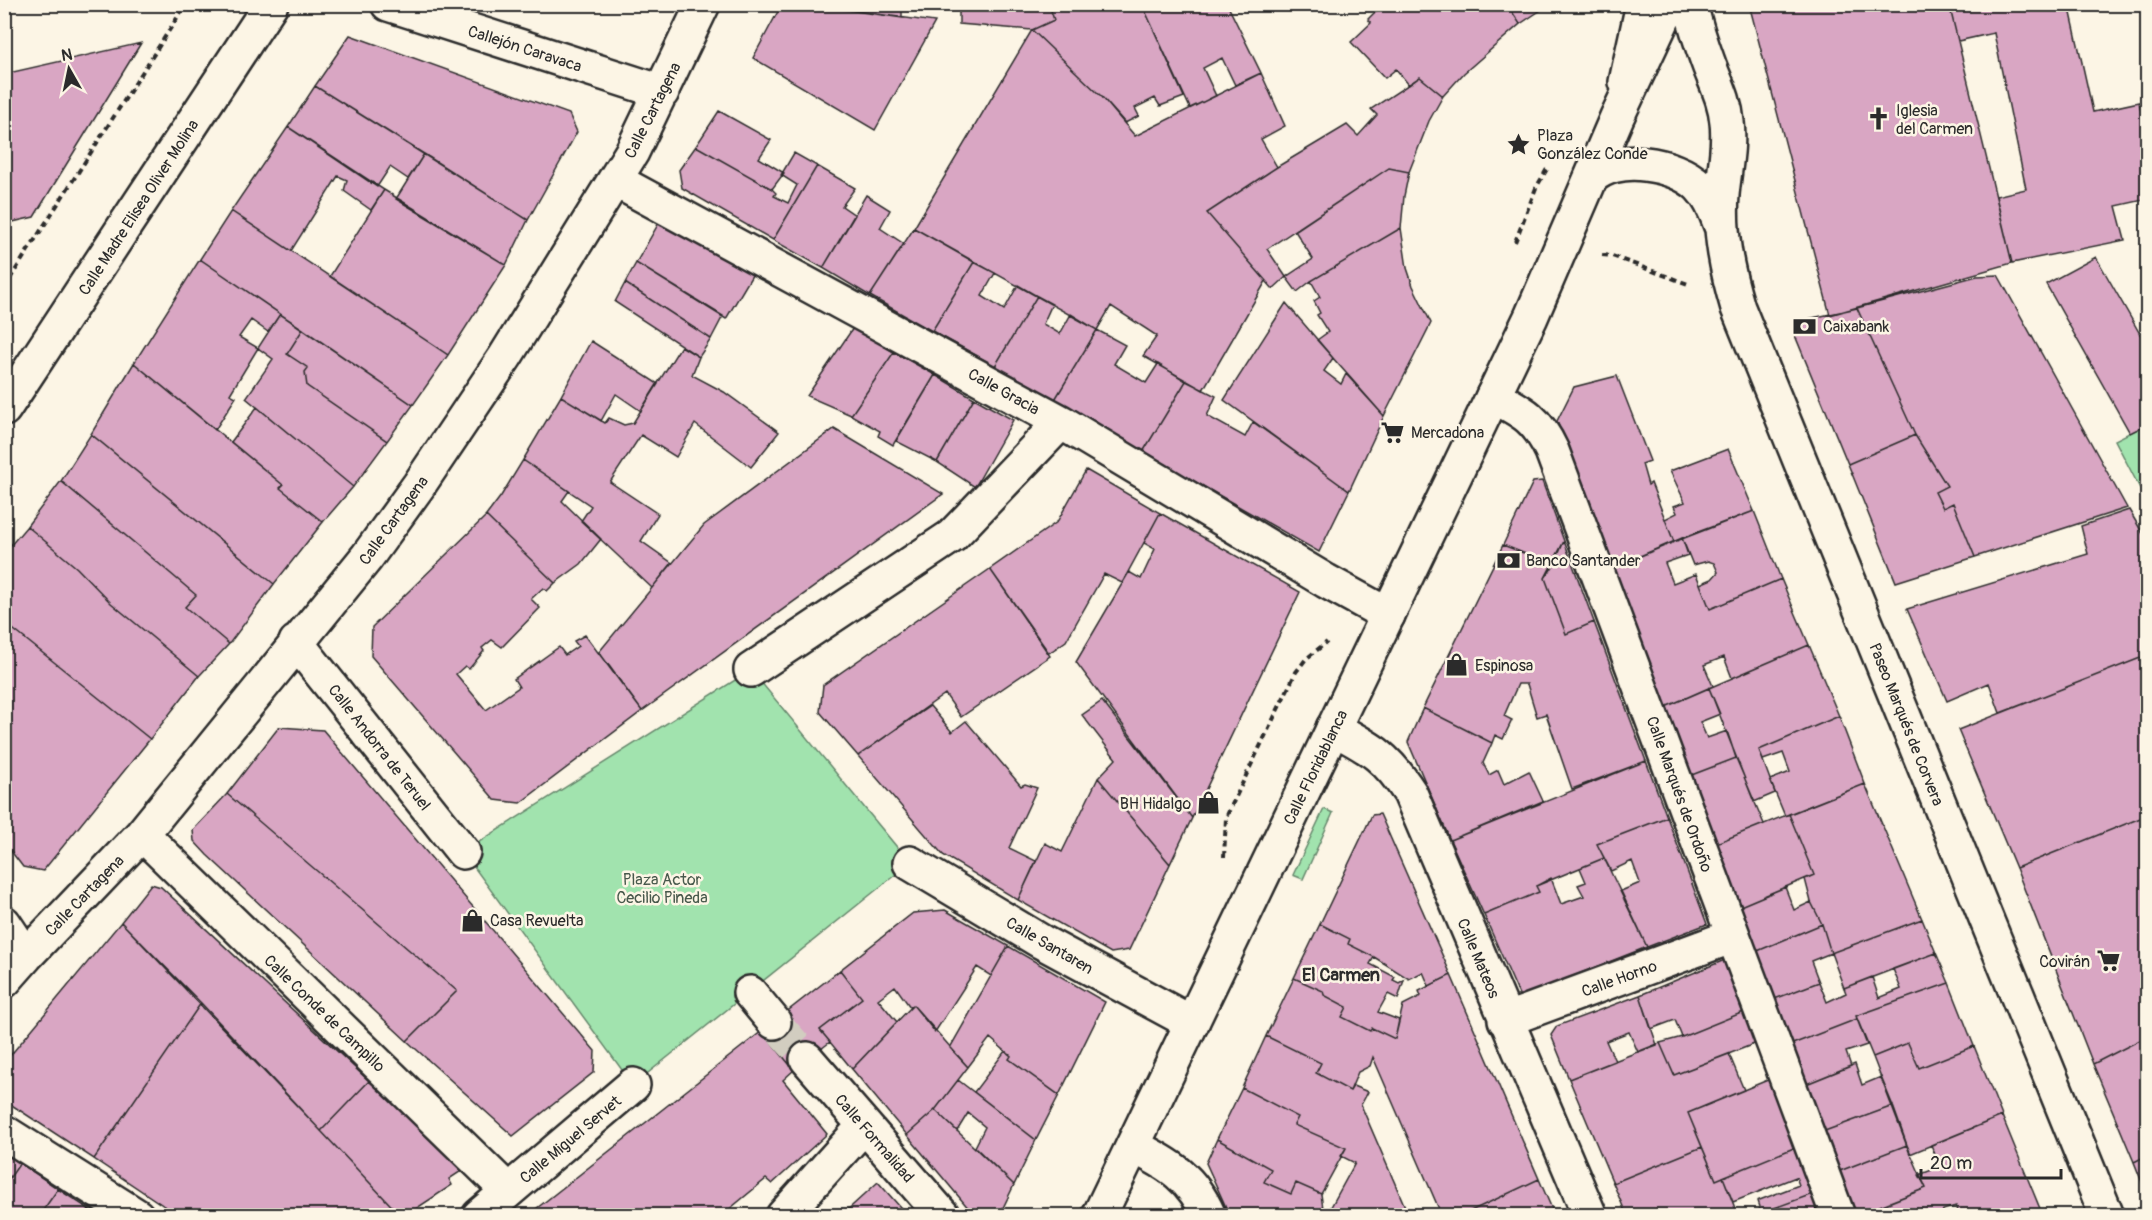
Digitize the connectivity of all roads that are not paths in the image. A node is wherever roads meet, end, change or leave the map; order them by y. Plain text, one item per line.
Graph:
1 (271, 4) edge
2 (388, 4) edge
3 (703, 4) edge
4 (1642, 4) edge
5 (1670, 4) edge
6 (1690, 4) edge
7 (662, 92) junction
8 (1617, 117) junction
9 (1591, 178) junction
10 (615, 180) junction
11 (1722, 228) junction
12 (1493, 396) junction
13 (4, 409) edge
14 (1061, 422) junction
15 (1388, 615) junction
16 (296, 642) junction
17 (751, 670) dead end
18 (1334, 728) junction
19 (142, 834) junction
20 (463, 852) dead end
21 (910, 863) dead end
22 (4, 923) edge
23 (1733, 936) junction
24 (26, 956) junction
25 (4, 981) edge
26 (750, 993) dead end
27 (1505, 1020) junction
28 (774, 1022) tunnel mouth
29 (1192, 1023) junction
30 (807, 1059) tunnel mouth
31 (633, 1085) dead end
32 (864, 1126) junction
33 (4, 1132) edge
34 (1133, 1146) junction
35 (508, 1191) junction
36 (137, 1215) edge
37 (479, 1215) edge
38 (783, 1215) edge
39 (944, 1215) edge
40 (1099, 1215) edge
41 (1209, 1215) edge
42 (1590, 1215) edge
43 (1838, 1215) edge
44 (2107, 1215) edge

1 - 13 street, Calle Madre Elisea Oliver Molina
2 - 7 street, Callejón Caravaca
3 - 7 street, Calle Cartagena
4 - 8 street
5 - 8 street
6 - 11 street
7 - 10 street, Calle Cartagena
8 - 9 street
9 - 11 street
9 - 12 street, Calle Floridablanca
10 - 14 street, Calle Gracia
10 - 16 street, Calle Cartagena
11 - 44 street, Paseo Marqués de Corvera
12 - 15 street, Calle Floridablanca
12 - 23 street, Calle Marqués de Ordoño
14 - 15 street, Calle Gracia
14 - 17 street
15 - 18 street, Calle Floridablanca
16 - 19 street, Calle Cartagena
16 - 20 street, Calle Andorra de Teruel
18 - 27 street, Calle Mateos
18 - 29 street, Calle Floridablanca
19 - 24 street, Calle Cartagena
19 - 35 street, Calle Conde de Campillo
21 - 29 street, Calle Santaren
22 - 24 street
23 - 27 street, Calle Horno
23 - 43 street, Calle Marqués de Ordoño
24 - 25 street, Calle Cartagena
26 - 28 street
27 - 42 street, Calle Mateos
29 - 34 street, Calle Floridablanca
30 - 32 street, Calle Formalidad
31 - 35 street, Calle Miguel Servet
32 - 38 street
32 - 39 street, Calle Formalidad
33 - 36 street
34 - 40 street, Calle Floridablanca
34 - 41 street
35 - 37 street, Calle Miguel Servet

